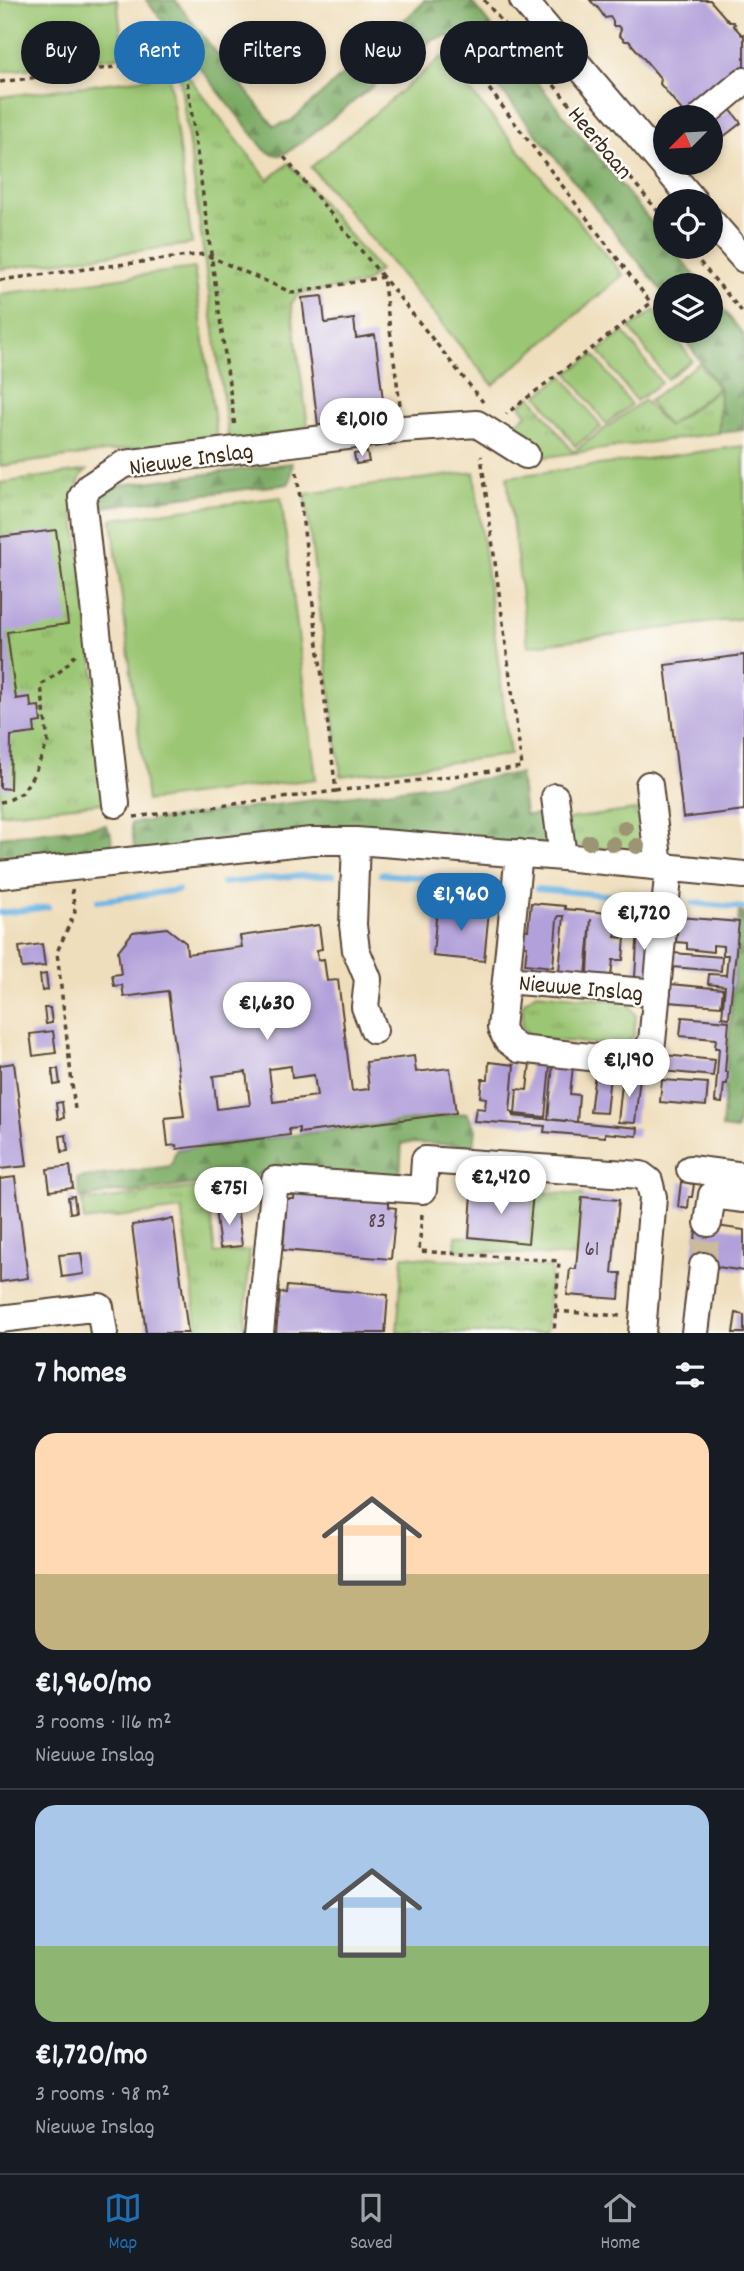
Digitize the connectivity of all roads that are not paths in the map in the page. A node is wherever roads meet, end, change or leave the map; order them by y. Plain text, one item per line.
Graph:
1 (523, 0) edge
2 (744, 81) edge
3 (715, 105) edge
4 (653, 144) edge
5 (723, 235) edge
6 (744, 259) edge
7 (526, 455) dead end
8 (649, 785) dead end
9 (555, 797) dead end
10 (124, 811) road end
11 (356, 841) junction
12 (519, 853) junction
13 (563, 857) junction
14 (664, 867) junction
15 (0, 875) edge
16 (744, 875) edge
17 (506, 980) junction
18 (657, 993) junction
19 (374, 1030) dead end
20 (690, 1169) dead end
21 (744, 1176) edge
22 (744, 1199) edge
23 (708, 1223) tunnel mouth
24 (703, 1266) tunnel mouth
25 (0, 1319) edge
26 (55, 1323) edge
27 (643, 1325) edge
28 (104, 1333) edge
29 (260, 1333) edge
30 (695, 1333) edge

1 - 4 street, Heerbaan
2 - 3 street
5 - 6 street
7 - 10 street, Nieuwe Inslag
8 - 14 street, Nieuwe Inslag
9 - 13 street
11 - 12 street
11 - 15 street
11 - 19 street
12 - 13 street
12 - 17 street, Nieuwe Inslag
13 - 14 street
14 - 16 street
14 - 18 street, Nieuwe Inslag
17 - 18 street, Nieuwe Inslag
17 - 18 street, Nieuwe Inslag
20 - 21 street
22 - 23 street
24 - 30 street
25 - 26 street
26 - 28 street
27 - 29 street

